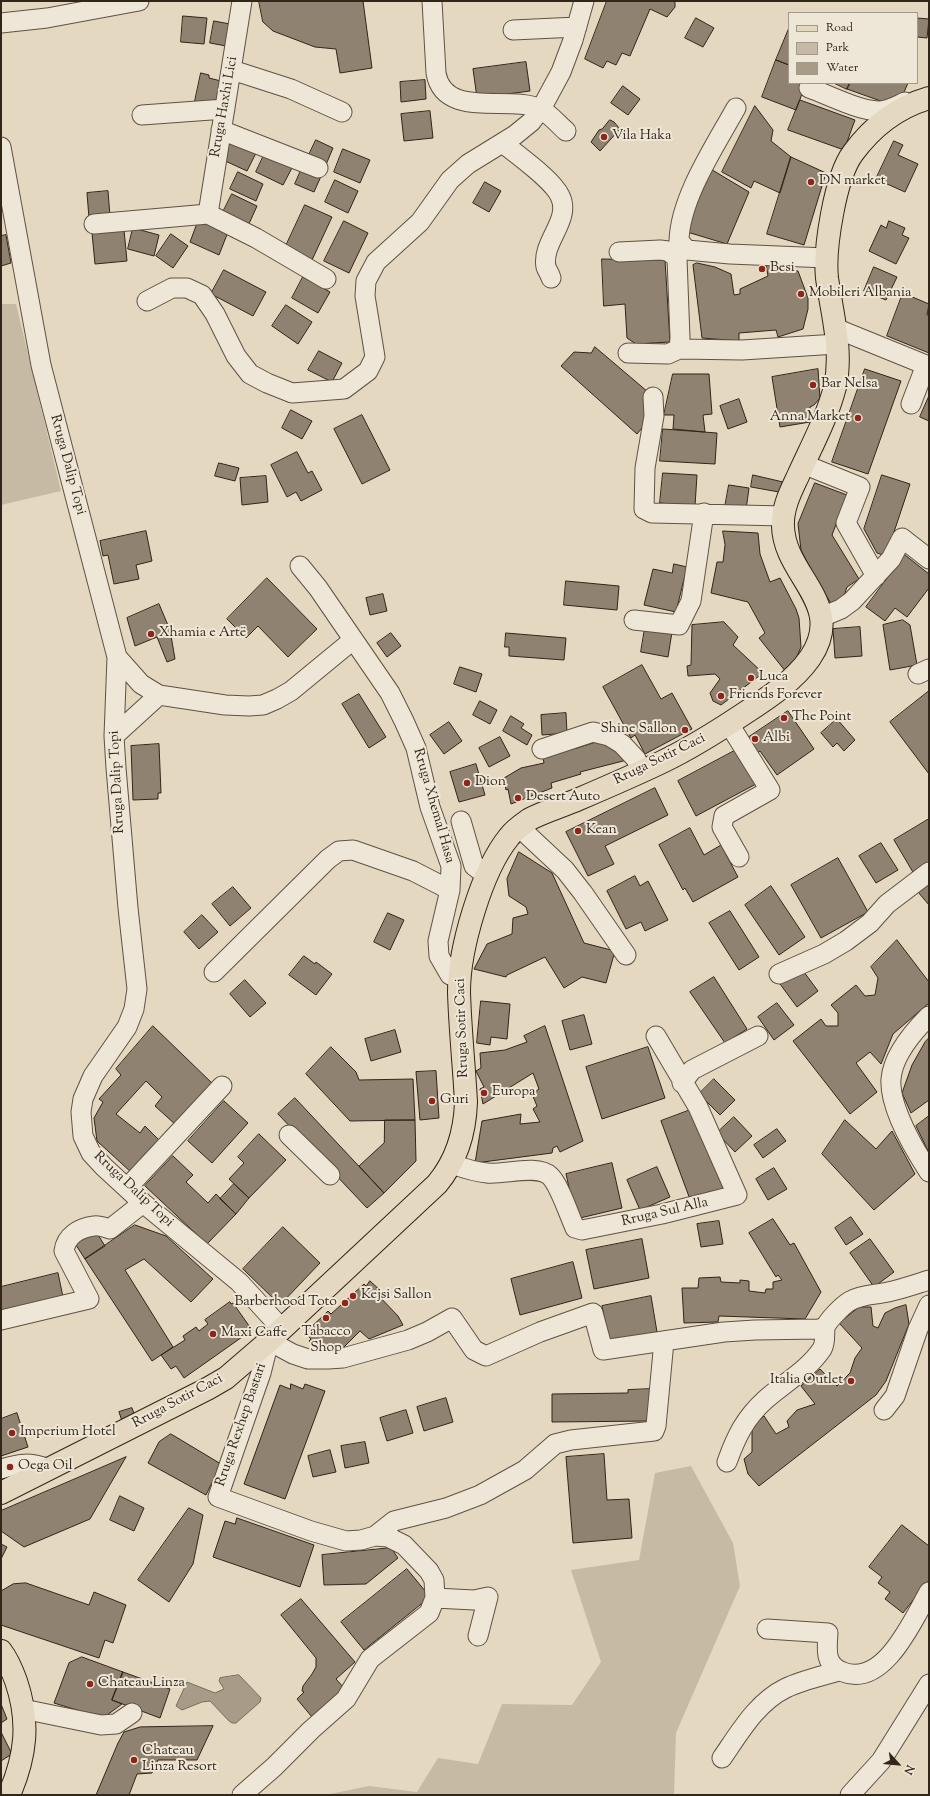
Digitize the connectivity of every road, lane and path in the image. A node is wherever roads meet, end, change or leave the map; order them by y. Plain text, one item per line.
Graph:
1 (139, 1) edge
2 (242, 1) edge
3 (432, 1) edge
4 (584, 1) edge
5 (1, 23) edge
6 (577, 27) junction
7 (513, 30) dead end
8 (232, 70) junction
9 (809, 88) dead end
10 (922, 100) edge
11 (736, 108) dead end
12 (225, 109) junction
13 (541, 109) junction
14 (342, 112) dead end
15 (142, 115) dead end
16 (221, 130) junction
17 (566, 131) dead end
18 (503, 144) junction
19 (1, 147) edge
20 (318, 168) dead end
21 (208, 214) junction
22 (94, 224) dead end
23 (619, 252) dead end
24 (730, 254) junction
25 (677, 258) junction
26 (827, 258) junction
27 (551, 278) dead end
28 (326, 279) dead end
29 (147, 301) dead end
30 (836, 336) junction
31 (679, 349) junction
32 (628, 353) dead end
33 (653, 397) dead end
34 (911, 404) dead end
35 (803, 464) junction
36 (704, 513) junction
37 (784, 516) junction
38 (929, 559) edge
39 (300, 566) dead end
40 (876, 576) junction
41 (822, 617) junction
42 (634, 620) dead end
43 (353, 640) junction
44 (117, 657) junction
45 (159, 695) junction
46 (729, 724) junction
47 (114, 736) junction
48 (542, 749) dead end
49 (641, 771) junction
50 (460, 821) dead end
51 (519, 827) junction
52 (739, 857) dead end
53 (929, 872) edge
54 (487, 876) junction
55 (450, 890) junction
56 (626, 955) dead end
57 (214, 972) dead end
58 (779, 974) dead end
59 (460, 978) junction
60 (929, 1016) edge
61 (656, 1036) dead end
62 (758, 1036) dead end
63 (682, 1083) junction
64 (222, 1086) dead end
65 (289, 1135) dead end
66 (452, 1164) junction
67 (929, 1172) edge
68 (330, 1175) dead end
69 (126, 1188) junction
70 (143, 1203) junction
71 (929, 1280) edge
72 (929, 1305) edge
73 (1, 1320) edge
74 (825, 1327) junction
75 (276, 1335) junction
76 (668, 1335) junction
77 (884, 1410) dead end
78 (727, 1462) dead end
79 (1, 1469) edge
80 (49, 1469) junction
81 (1, 1493) edge
82 (375, 1536) junction
83 (929, 1592) edge
84 (435, 1598) junction
85 (767, 1629) dead end
86 (478, 1636) dead end
87 (1, 1651) edge
88 (839, 1671) junction
89 (929, 1684) edge
90 (23, 1709) junction
91 (132, 1713) dead end
92 (722, 1758) dead end
93 (9, 1795) edge
94 (242, 1795) edge
95 (850, 1795) edge

1 - 5 street
2 - 8 street, Rruga Haxhi Lici
3 - 13 street
4 - 6 street
6 - 7 street
6 - 13 street
8 - 12 street, Rruga Haxhi Lici
8 - 14 street
9 - 10 street
10 - 26 main road, Rruga Sotir Caci
11 - 24 street
12 - 15 street
12 - 16 street, Rruga Haxhi Lici
13 - 17 street
13 - 18 street
16 - 20 street
16 - 21 street, Rruga Haxhi Lici
18 - 27 street
18 - 29 street
19 - 44 street, Rruga Dalip Topi
21 - 22 street
21 - 28 street
23 - 25 street
24 - 25 street
24 - 26 street
25 - 31 street
26 - 30 main road, Rruga Sotir Caci
30 - 31 street
30 - 34 street
30 - 35 main road, Rruga Sotir Caci
31 - 32 street
33 - 36 street
35 - 37 main road, Rruga Sotir Caci
35 - 40 street
36 - 37 street
36 - 42 street
37 - 41 main road, Rruga Sotir Caci
38 - 40 street
39 - 43 street, Rruga Xhemal Hasa
40 - 41 street
41 - 46 main road, Rruga Sotir Caci
43 - 45 street
43 - 55 street, Rruga Xhemal Hasa
44 - 45 street
44 - 47 street, Rruga Dalip Topi
45 - 47 street
46 - 49 main road, Rruga Sotir Caci
46 - 52 street
47 - 69 street, Rruga Dalip Topi
48 - 49 street
49 - 51 main road, Rruga Sotir Caci
50 - 54 street
51 - 54 main road, Rruga Sotir Caci
51 - 56 street
53 - 58 street
54 - 59 main road, Rruga Sotir Caci
55 - 57 street
55 - 59 street, Rruga Xhemal Hasa
59 - 66 main road, Rruga Sotir Caci
60 - 67 street
61 - 63 street, Rruga Sul Alla
62 - 63 street
63 - 66 street, Rruga Sul Alla
64 - 69 street
65 - 68 street
66 - 75 main road, Rruga Sotir Caci
69 - 70 street, Rruga Dalip Topi
70 - 73 street
70 - 75 street, Rruga Dalip Topi
71 - 74 street
72 - 77 street
74 - 76 street
74 - 78 street
75 - 76 street, Rruga Dalip Topi
75 - 80 main road, Rruga Sotir Caci
75 - 82 street, Rruga Rexhep Bastari
76 - 82 street
79 - 80 street
80 - 81 main road, Rruga Sotir Caci
82 - 84 street, Rruga Rexhep Bastari
83 - 88 street
84 - 86 street
84 - 94 street
85 - 88 street
87 - 90 main road
88 - 92 street
89 - 95 street
90 - 91 street
90 - 93 main road

